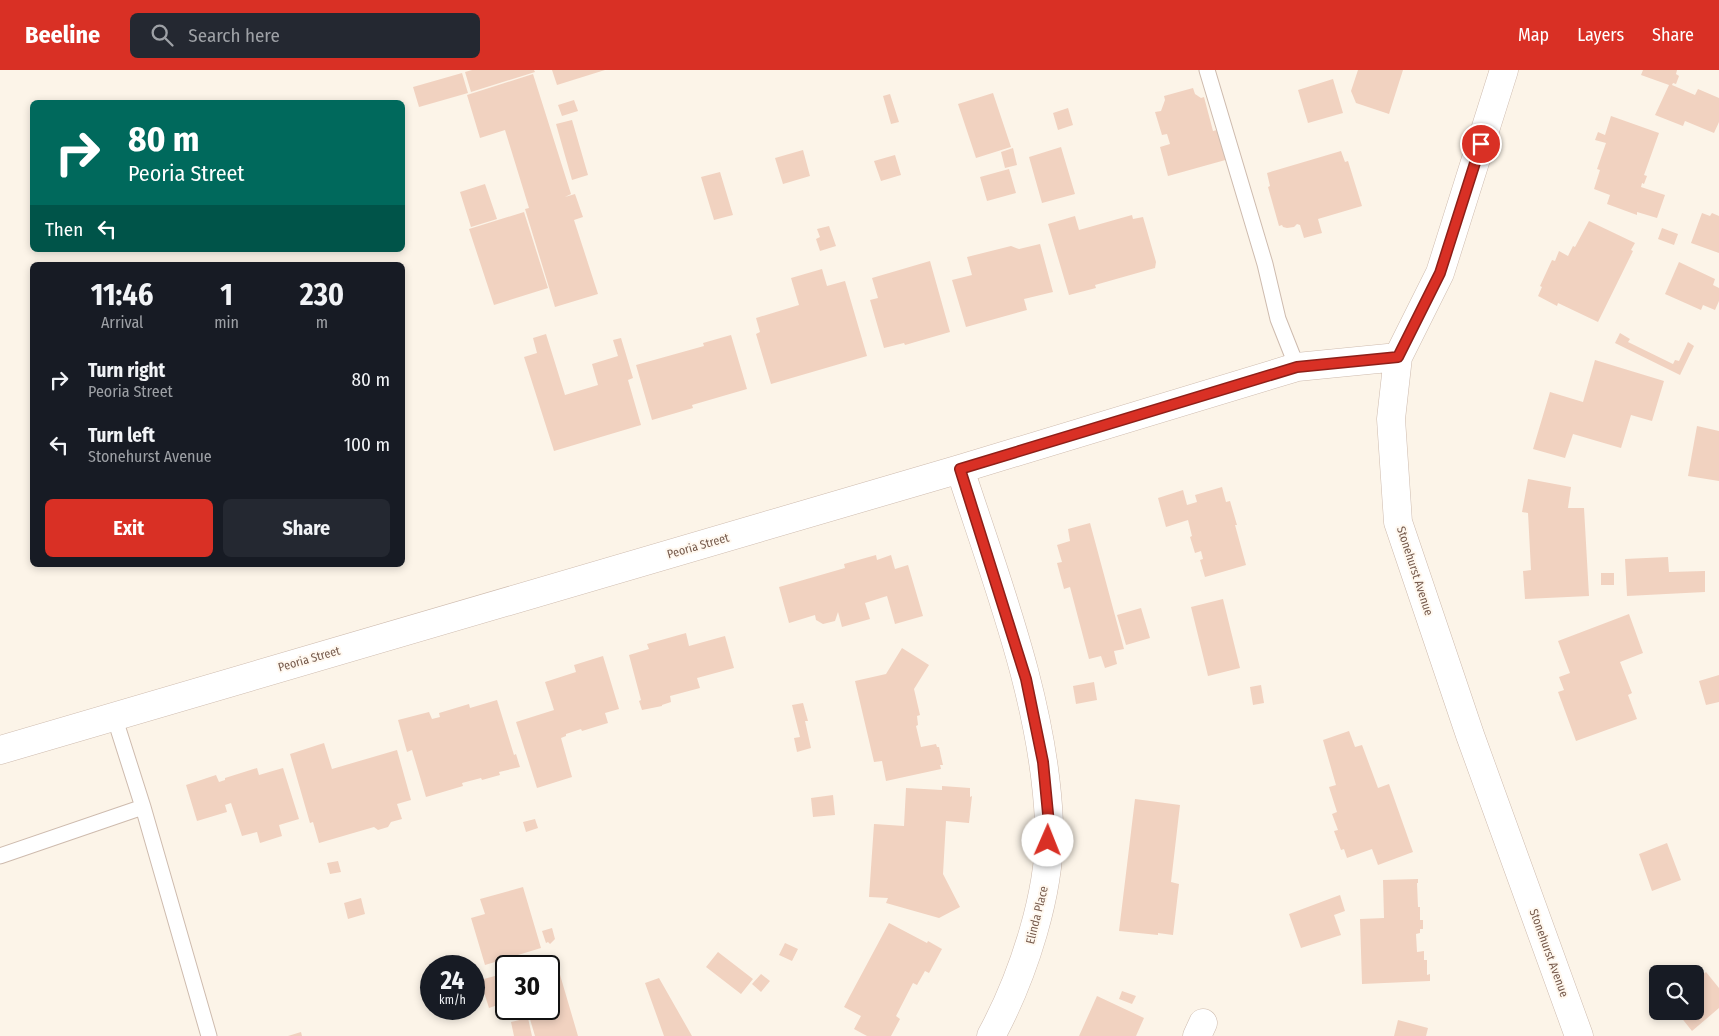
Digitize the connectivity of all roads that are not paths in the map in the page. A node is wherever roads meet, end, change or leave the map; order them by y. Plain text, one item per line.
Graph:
1 (1207, 70) edge
2 (1504, 70) edge
3 (1398, 357) junction
4 (1297, 367) junction
5 (960, 469) junction
6 (114, 716) junction
7 (0, 750) edge
8 (143, 807) junction
9 (0, 856) edge
10 (209, 1036) edge
11 (991, 1036) edge
12 (1579, 1036) edge

1 - 4 lane
2 - 3 street, Stonehurst Avenue
3 - 4 street, Peoria Street
3 - 12 street, Stonehurst Avenue
4 - 5 street, Peoria Street
5 - 6 street, Peoria Street
5 - 11 street, Elinda Place
6 - 7 street, Peoria Street
6 - 8 lane
8 - 9 lane
8 - 10 lane

